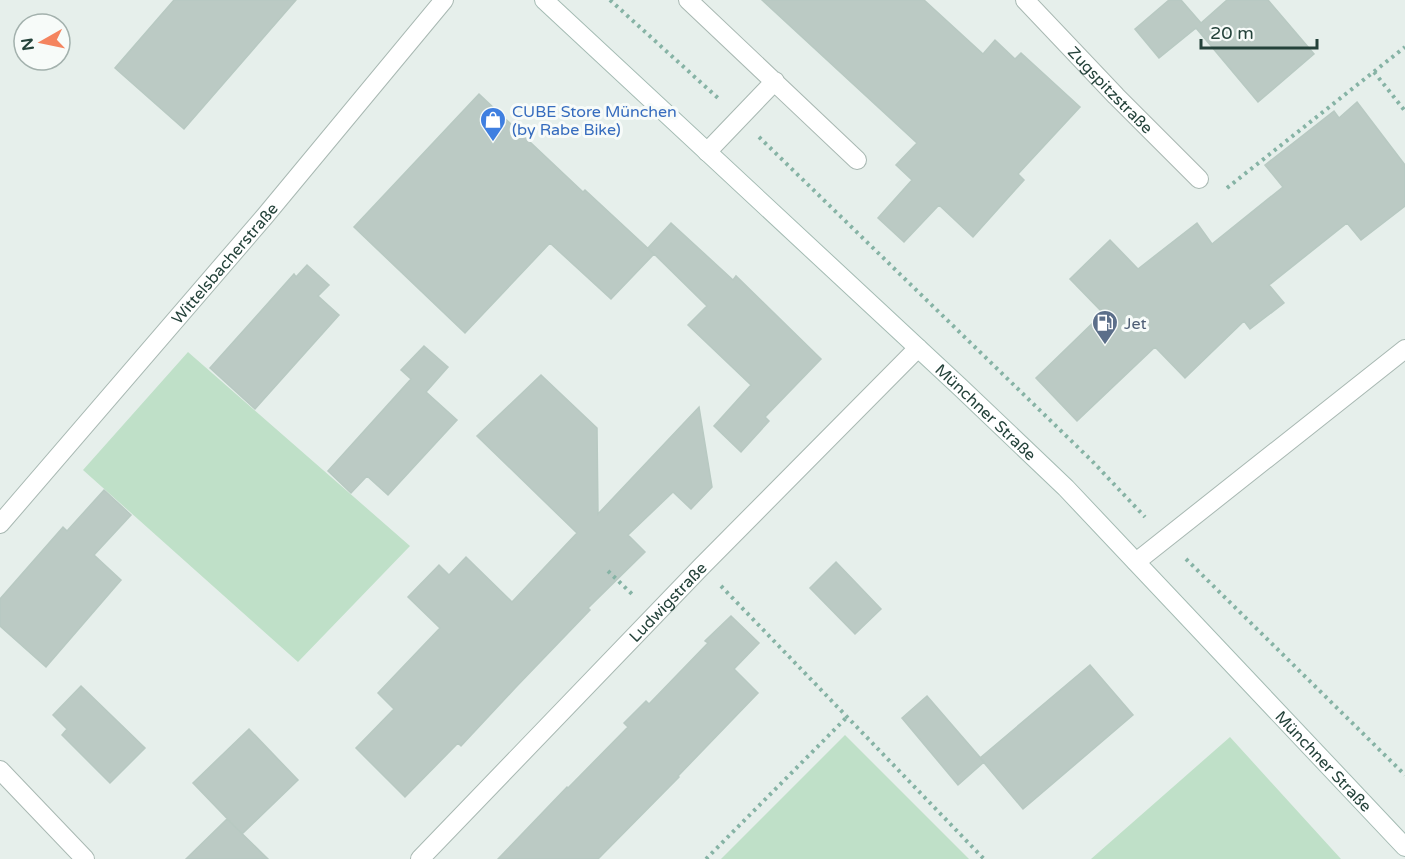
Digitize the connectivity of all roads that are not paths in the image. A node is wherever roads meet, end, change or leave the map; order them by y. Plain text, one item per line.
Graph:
1 (444, 0) edge
2 (544, 0) edge
3 (688, 0) edge
4 (1025, 0) edge
5 (775, 81) junction
6 (707, 152) junction
7 (857, 160) dead end
8 (1199, 179) dead end
9 (918, 348) junction
10 (1405, 349) edge
11 (0, 524) edge
12 (1136, 562) junction
13 (0, 770) edge
14 (1405, 847) edge
15 (85, 859) edge
16 (420, 859) edge

1 - 11 street, Wittelsbacherstraße
2 - 6 street, Münchner Straße
3 - 5 street
4 - 8 street, Zugspitzstraße
5 - 6 street
5 - 7 street
6 - 9 street, Münchner Straße
9 - 12 street, Münchner Straße
9 - 16 street, Ludwigstraße
10 - 12 street
12 - 14 street, Münchner Straße
13 - 15 street

